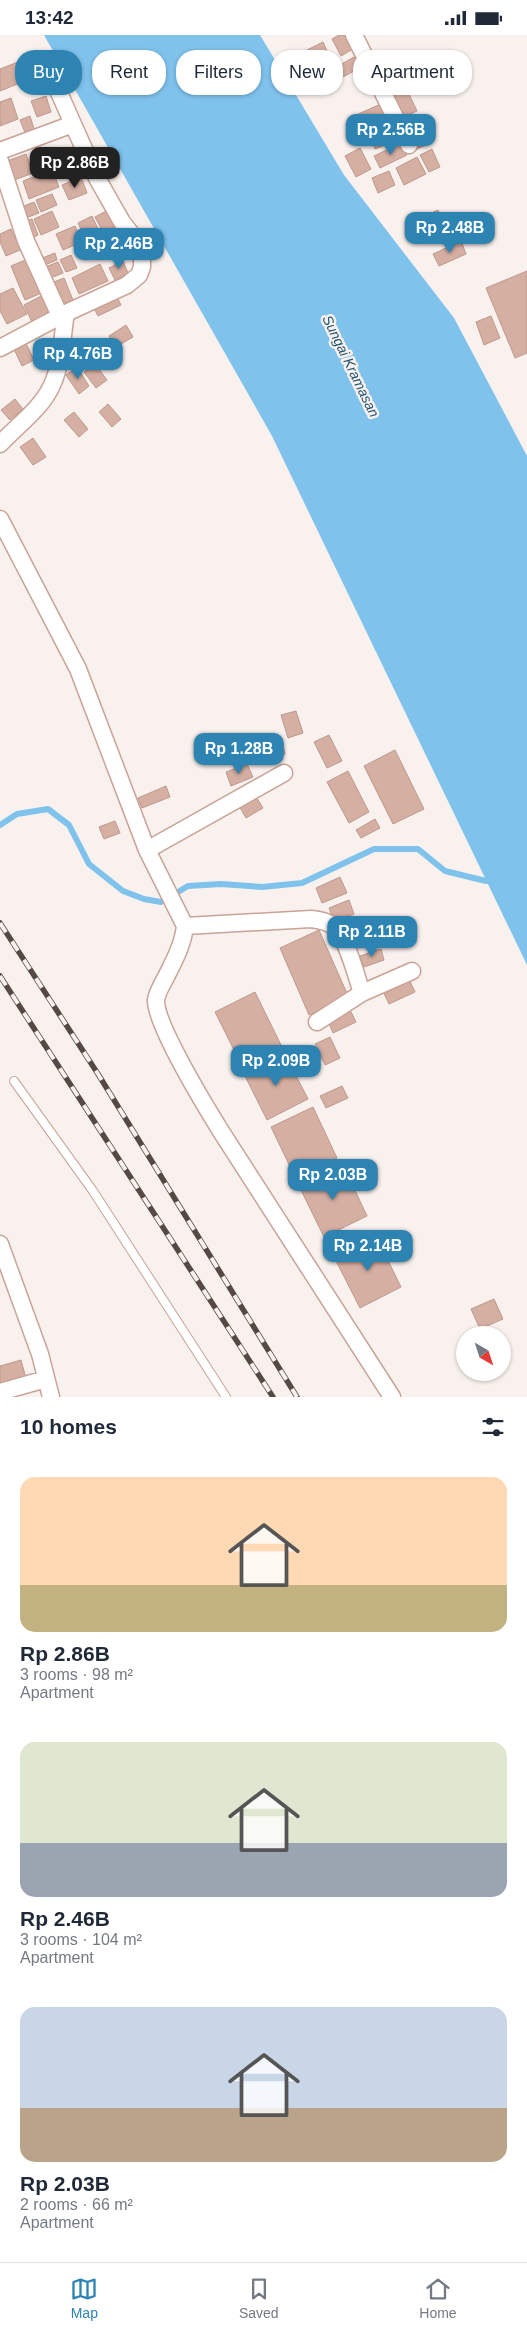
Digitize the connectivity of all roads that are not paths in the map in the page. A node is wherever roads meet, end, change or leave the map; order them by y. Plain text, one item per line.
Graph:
1 (354, 35) edge
2 (60, 95) edge
3 (73, 124) junction
4 (409, 145) dead end
5 (0, 151) edge
6 (0, 161) edge
7 (63, 315) junction
8 (0, 348) edge
9 (0, 444) edge
10 (0, 519) edge
11 (284, 773) dead end
12 (147, 850) junction
13 (185, 926) junction
14 (412, 971) dead end
15 (362, 993) junction
16 (317, 1022) dead end
17 (14, 1081) dead end
18 (0, 1244) edge
19 (46, 1379) junction
20 (0, 1392) edge
21 (52, 1397) edge
22 (226, 1397) edge
23 (392, 1397) edge

1 - 4 street
2 - 3 street
3 - 5 street
3 - 7 street
6 - 7 street
7 - 8 street
7 - 9 street
10 - 12 street
11 - 12 street
12 - 13 street
13 - 15 street
13 - 23 street
14 - 15 street
15 - 16 street
17 - 22 lane
18 - 19 street
19 - 20 street
19 - 21 street

